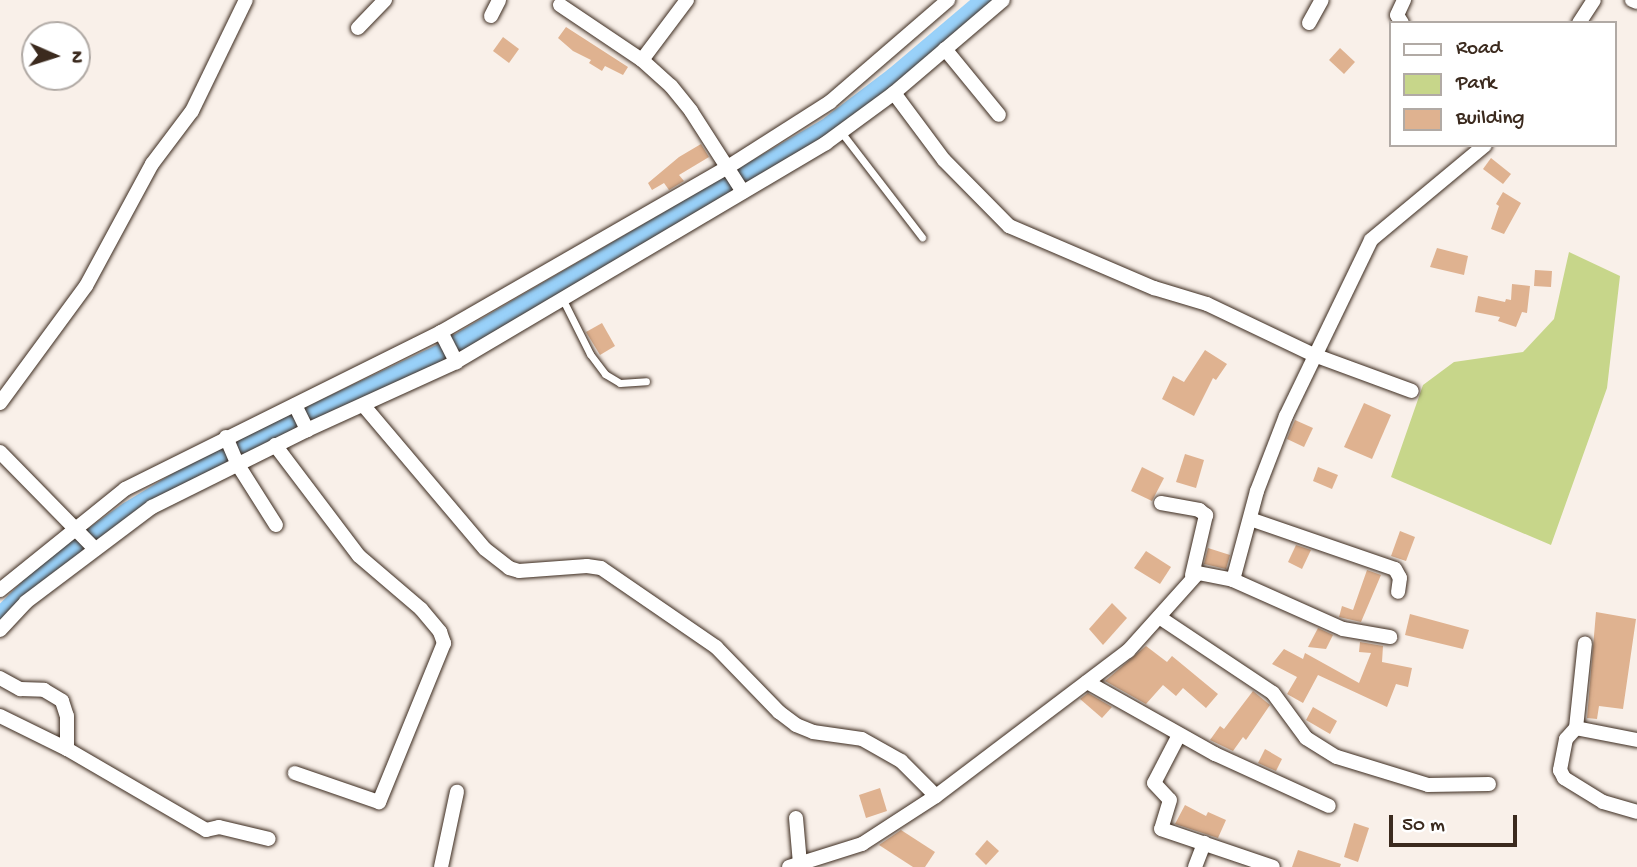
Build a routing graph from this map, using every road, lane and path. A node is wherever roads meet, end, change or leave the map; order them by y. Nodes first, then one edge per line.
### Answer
1 (246, 0) edge
2 (384, 0) edge
3 (499, 0) edge
4 (687, 0) edge
5 (948, 0) edge
6 (1003, 0) edge
7 (1322, 0) edge
8 (1404, 0) edge
9 (1594, 0) edge
10 (1632, 0) edge
11 (1637, 2) edge
12 (560, 5) dead end
13 (491, 16) dead end
14 (1401, 21) edge
15 (1580, 21) edge
16 (1309, 23) dead end
17 (358, 28) dead end
18 (945, 49) junction
19 (642, 60) junction
20 (894, 93) junction
21 (999, 116) dead end
22 (841, 132) junction
23 (1483, 147) edge
24 (729, 170) junction
25 (741, 189) junction
26 (922, 237) dead end
27 (561, 297) junction
28 (443, 335) junction
29 (1314, 355) junction
30 (454, 359) junction
31 (646, 382) dead end
32 (1412, 391) dead end
33 (0, 403) edge
34 (364, 406) junction
35 (300, 416) junction
36 (275, 445) junction
37 (231, 450) junction
38 (0, 452) edge
39 (1161, 503) dead end
40 (1250, 519) junction
41 (276, 525) dead end
42 (76, 529) junction
43 (92, 546) junction
44 (1192, 576) junction
45 (1233, 580) junction
46 (0, 590) edge
47 (1398, 592) dead end
48 (1160, 617) junction
49 (0, 630) edge
50 (1390, 636) dead end
51 (1586, 643) dead end
52 (0, 678) edge
53 (1087, 682) junction
54 (0, 716) edge
55 (1576, 728) junction
56 (1179, 735) junction
57 (1637, 738) edge
58 (67, 749) junction
59 (295, 773) dead end
60 (1489, 784) dead end
61 (457, 792) dead end
62 (936, 796) junction
63 (1329, 806) dead end
64 (1637, 812) edge
65 (796, 818) dead end
66 (269, 839) dead end
67 (1203, 843) junction
68 (795, 866) edge
69 (441, 867) edge
70 (1195, 867) edge
71 (1273, 867) edge

1 - 33 street
2 - 17 street
3 - 13 street
4 - 19 street
5 - 24 street
6 - 18 street
7 - 16 street
8 - 14 street
9 - 15 street
10 - 11 street
12 - 19 street
18 - 20 street
18 - 21 street
19 - 24 street
20 - 22 street
20 - 29 street
22 - 25 street
22 - 26 lane
23 - 29 street
24 - 25 street
24 - 28 street
25 - 27 street
27 - 30 street
27 - 31 lane
28 - 30 street
28 - 35 street
29 - 32 street
29 - 40 street
30 - 34 street
34 - 35 street
34 - 62 street
35 - 36 street
35 - 37 street
36 - 37 street
36 - 59 street
37 - 41 street
37 - 42 street
37 - 43 street
38 - 42 street
39 - 44 street
40 - 45 street
40 - 47 street
42 - 43 street
42 - 46 street
43 - 49 street
44 - 45 street
44 - 48 street
45 - 50 street
48 - 53 street
48 - 60 street
51 - 55 street
52 - 58 street
53 - 56 street
53 - 62 street
54 - 58 street
55 - 57 street
55 - 64 street
56 - 63 street
56 - 67 street
58 - 66 street
61 - 69 street
62 - 68 street
65 - 68 street
67 - 70 street
67 - 71 street

